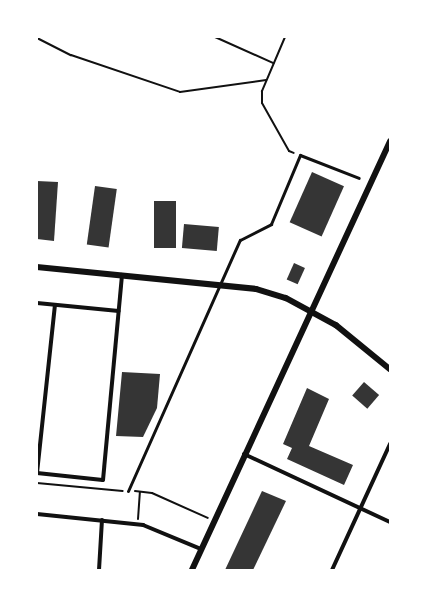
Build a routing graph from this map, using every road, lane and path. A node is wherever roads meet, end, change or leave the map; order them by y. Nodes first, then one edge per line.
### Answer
1 (214, 37) edge
2 (285, 37) edge
3 (37, 38) edge
4 (273, 63) junction
5 (266, 80) junction
6 (390, 141) edge
7 (300, 155) junction
8 (358, 178) dead end
9 (37, 267) edge
10 (122, 275) junction
11 (37, 303) edge
12 (55, 305) junction
13 (312, 310) junction
14 (119, 311) junction
15 (390, 369) edge
16 (390, 444) edge
17 (244, 454) junction
18 (37, 473) edge
19 (128, 491) dead end
20 (140, 492) dead end
21 (361, 507) junction
22 (37, 514) edge
23 (102, 520) junction
24 (390, 522) edge
25 (137, 524) junction
26 (201, 549) junction
27 (99, 570) edge
28 (192, 570) edge
29 (332, 570) edge

1 - 4 path
2 - 4 path
3 - 5 path
4 - 5 path
5 - 7 path
6 - 13 street
7 - 8 street
7 - 19 street
9 - 10 street
10 - 13 street
10 - 14 street
11 - 12 street
12 - 14 street
12 - 18 street
13 - 15 street
13 - 17 street
14 - 18 street
16 - 21 street
17 - 21 street
17 - 26 street
20 - 25 path
21 - 24 street
21 - 29 street
22 - 23 street
23 - 25 street
23 - 27 street
25 - 26 street
26 - 28 street

